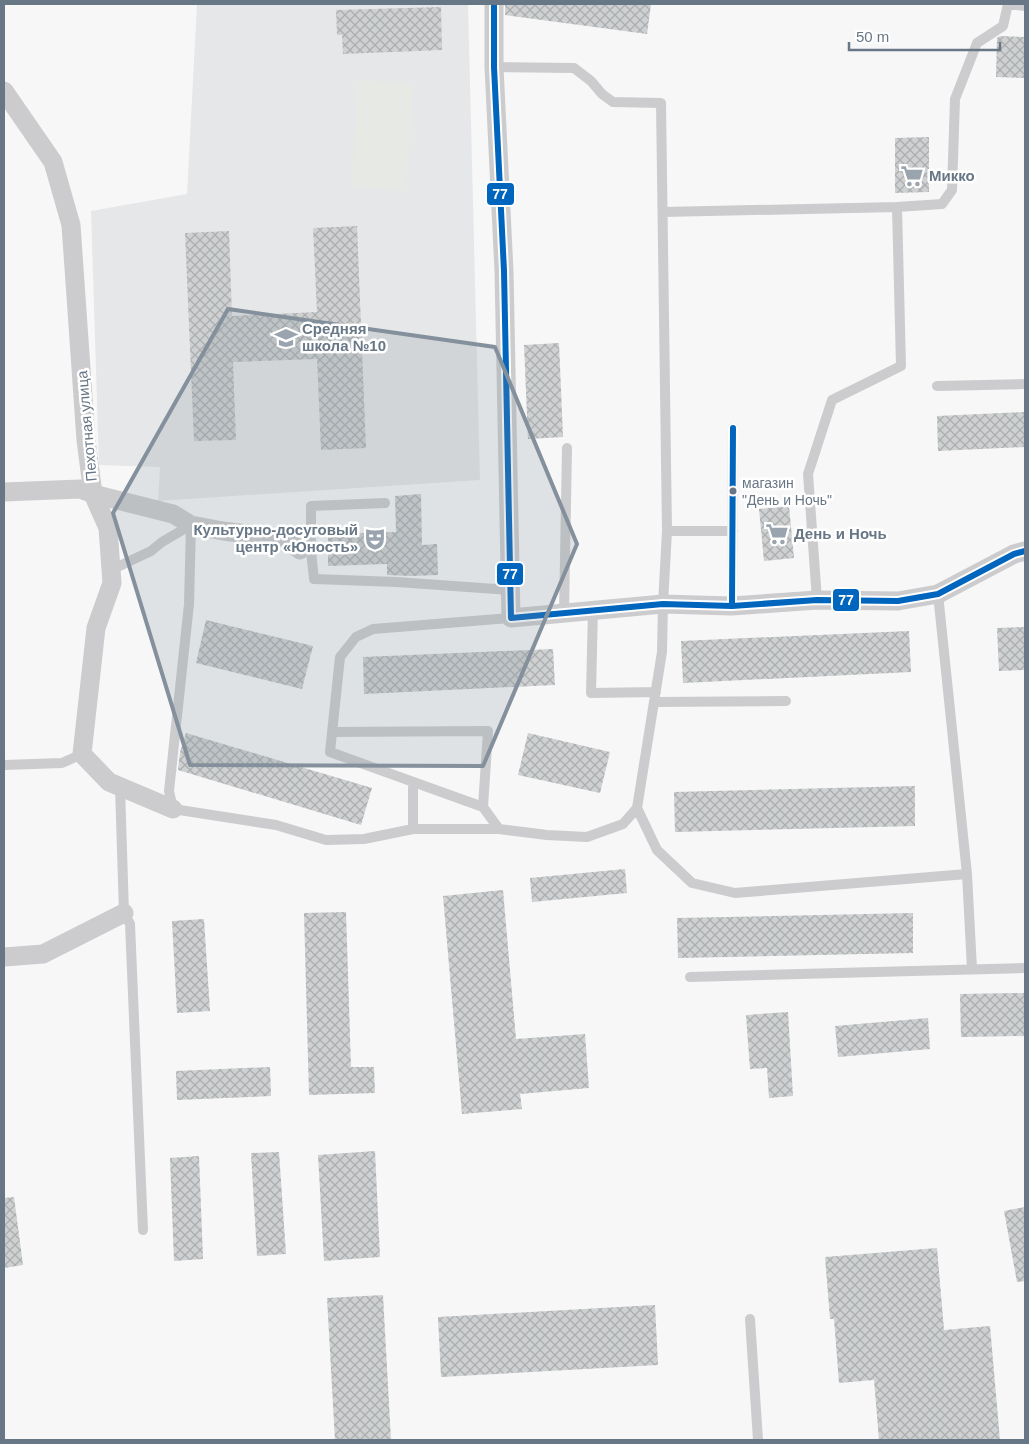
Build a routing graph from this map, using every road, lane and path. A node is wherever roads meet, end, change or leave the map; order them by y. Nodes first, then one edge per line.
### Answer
1 (494, 4) edge
2 (1008, 4) edge
3 (1025, 6) edge
4 (494, 67) junction
5 (4, 91) edge
6 (898, 207) junction
7 (663, 212) junction
8 (1025, 384) edge
9 (936, 386) dead end
10 (733, 428) dead end
11 (567, 448) dead end
12 (4, 492) edge
13 (93, 494) junction
14 (385, 503) dead end
15 (191, 525) junction
16 (666, 531) junction
17 (733, 531) junction
18 (305, 550) junction
19 (1025, 551) edge
20 (111, 570) junction
21 (510, 590) junction
22 (938, 594) junction
23 (817, 600) junction
24 (662, 604) junction
25 (732, 606) junction
26 (593, 610) junction
27 (564, 613) junction
28 (511, 618) junction
29 (655, 697) junction
30 (786, 701) dead end
31 (332, 732) junction
32 (82, 754) junction
33 (4, 765) edge
34 (413, 782) junction
35 (120, 787) junction
36 (483, 807) junction
37 (637, 808) junction
38 (172, 809) junction
39 (413, 829) junction
40 (500, 829) junction
41 (967, 874) junction
42 (124, 913) junction
43 (4, 957) edge
44 (1025, 968) edge
45 (972, 969) junction
46 (690, 977) dead end
47 (143, 1230) dead end
48 (750, 1319) dead end
49 (758, 1440) edge

1 - 4 street
2 - 3 lane
2 - 6 lane
4 - 7 lane
4 - 21 street
5 - 13 street, Пехотная улица
6 - 7 lane
6 - 23 lane
7 - 16 lane
8 - 9 lane
10 - 17 lane
11 - 27 lane
12 - 13 street
13 - 15 street
13 - 20 street, Пехотная улица
14 - 18 lane
15 - 18 street
15 - 20 lane
15 - 38 lane
16 - 17 lane
16 - 24 lane
17 - 25 lane
18 - 21 lane
19 - 22 street
20 - 32 street, Пехотная улица
21 - 28 street
22 - 23 street
22 - 41 lane
23 - 25 street
24 - 25 street
24 - 26 street
24 - 29 lane
26 - 27 street
26 - 29 lane
27 - 28 street
28 - 31 lane
29 - 30 lane
29 - 37 lane
31 - 34 lane
31 - 36 lane
32 - 33 lane
32 - 35 street
34 - 36 lane
34 - 39 lane
35 - 38 street
35 - 42 lane
36 - 40 lane
37 - 40 lane
37 - 41 lane
38 - 39 lane
39 - 40 lane
41 - 45 lane
42 - 43 street
42 - 47 lane
44 - 45 lane
45 - 46 lane
48 - 49 lane

